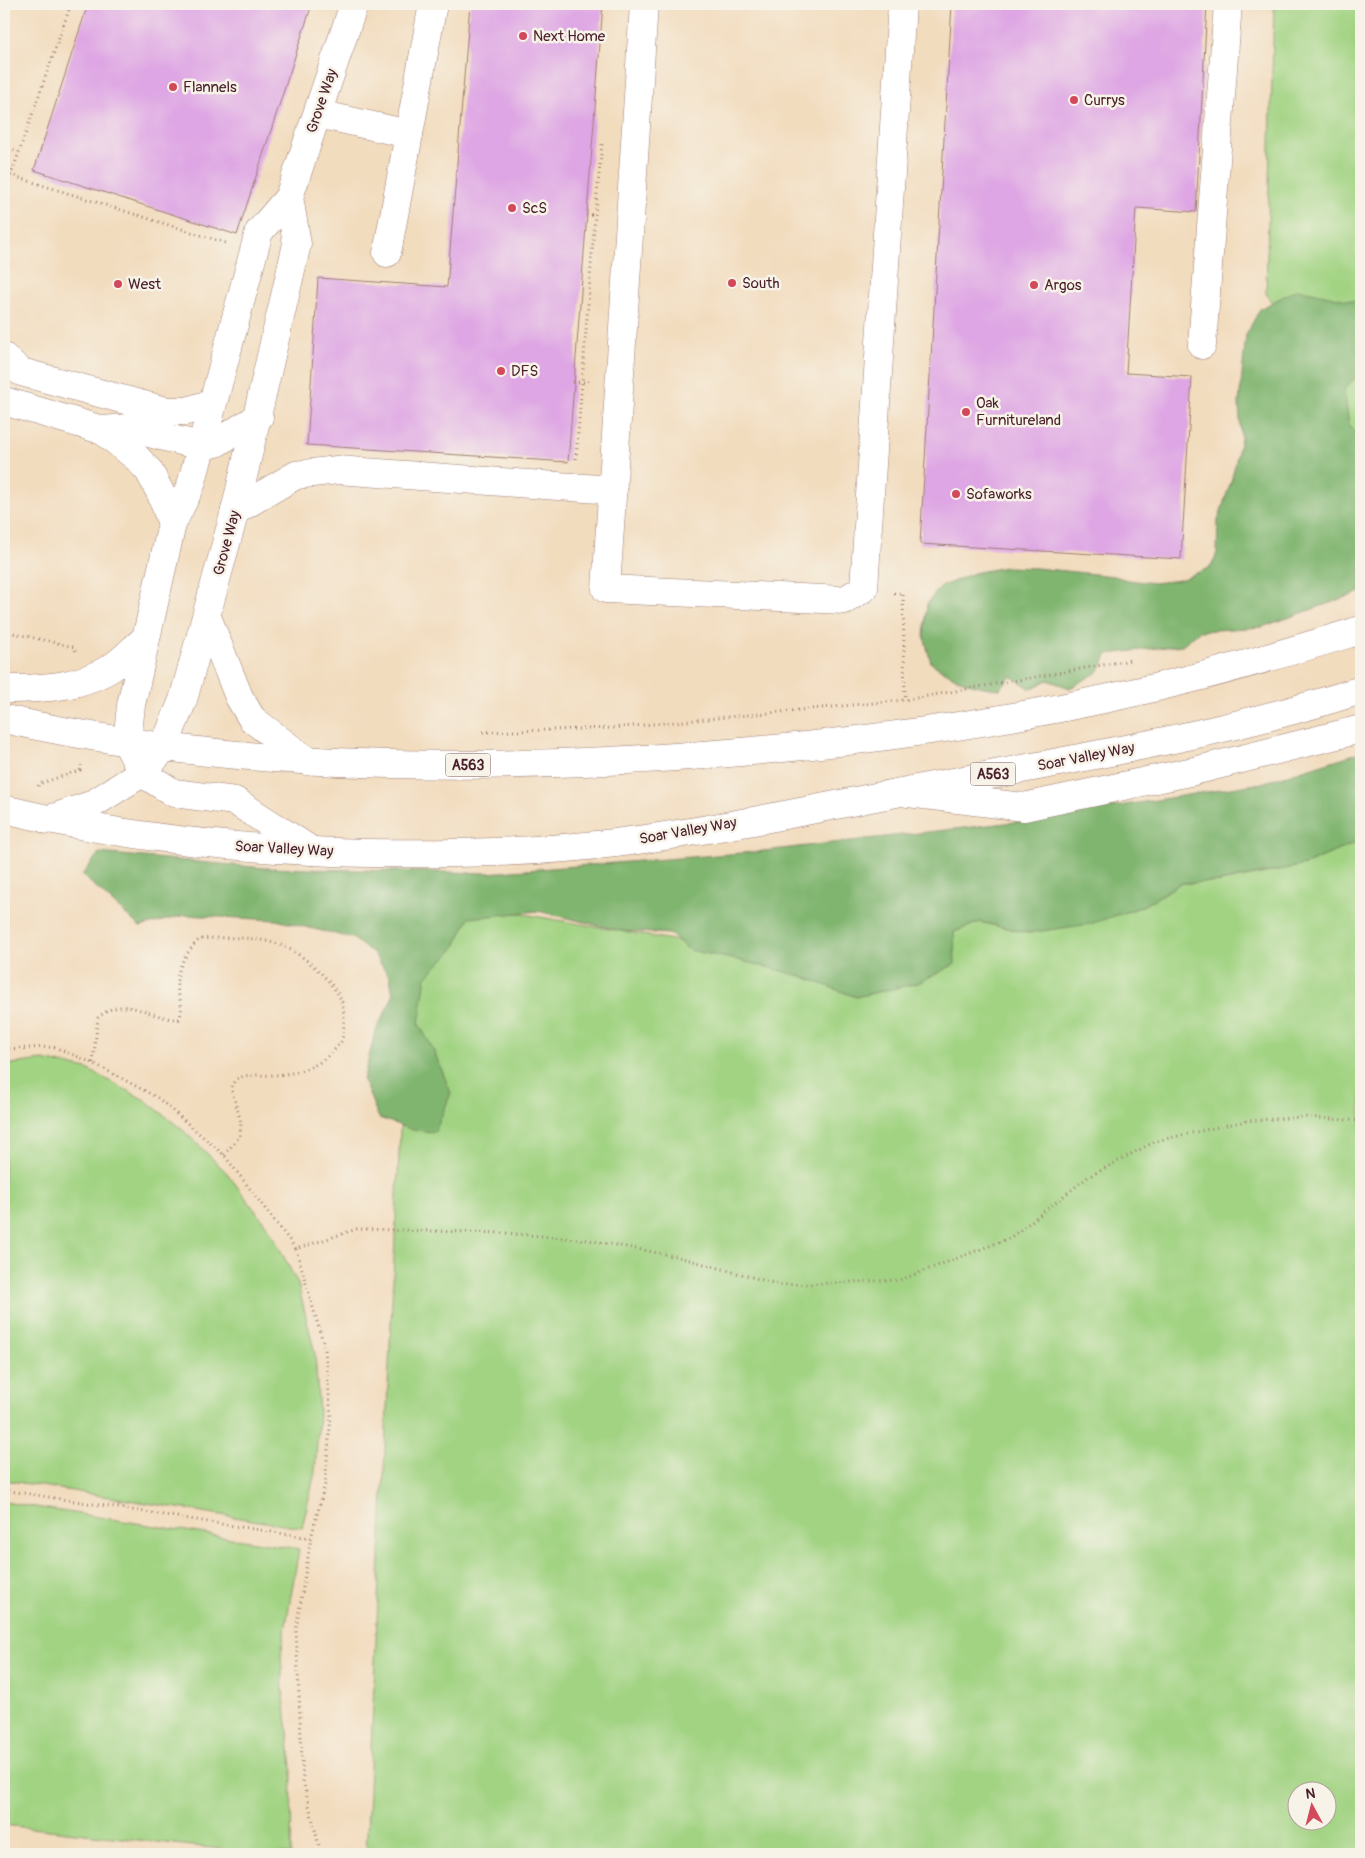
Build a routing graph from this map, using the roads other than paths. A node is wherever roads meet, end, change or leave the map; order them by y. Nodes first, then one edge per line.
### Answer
1 (354, 4) edge
2 (433, 4) edge
3 (644, 4) edge
4 (902, 4) edge
5 (1228, 4) edge
6 (318, 114) junction
7 (409, 134) junction
8 (289, 197) junction
9 (387, 253) dead end
10 (1202, 345) dead end
11 (4, 356) edge
12 (4, 401) edge
13 (212, 403) junction
14 (259, 417) junction
15 (102, 430) junction
16 (201, 446) junction
17 (613, 490) junction
18 (236, 511) junction
19 (172, 524) junction
20 (207, 617) junction
21 (1361, 630) edge
22 (146, 638) junction
23 (4, 689) edge
24 (1361, 690) edge
25 (4, 719) edge
26 (1361, 729) edge
27 (127, 743) junction
28 (164, 749) junction
29 (307, 761) junction
30 (142, 772) junction
31 (898, 792) junction
32 (4, 810) edge
33 (39, 818) junction
34 (312, 851) junction

1 - 6 main road, Grove Way
2 - 7 main road
3 - 17 main road
4 - 17 main road
5 - 10 main road
6 - 7 main road
6 - 8 main road, Grove Way
7 - 9 main road
8 - 13 main road, Grove Way
8 - 14 main road, Grove Way
11 - 13 main road
12 - 15 main road
13 - 16 main road, Grove Way
14 - 16 main road
14 - 18 main road, Grove Way
15 - 16 main road
15 - 19 main road
16 - 19 main road, Grove Way
17 - 18 main road
18 - 20 main road, Grove Way
19 - 22 main road, Grove Way
20 - 28 main road, Grove Way
20 - 29 main road
21 - 29 main road, A563
22 - 23 main road
22 - 27 main road, Grove Way
24 - 31 main road, Soar Valley Way / A563
25 - 27 main road, A563
26 - 31 main road
27 - 28 main road, A563
27 - 30 main road
28 - 29 main road, A563
28 - 30 main road, Grove Way
30 - 33 main road, Grove Way
30 - 34 main road
31 - 34 main road, Soar Valley Way / A563
32 - 33 main road, Soar Valley Way / A563
33 - 34 main road, Soar Valley Way / A563

